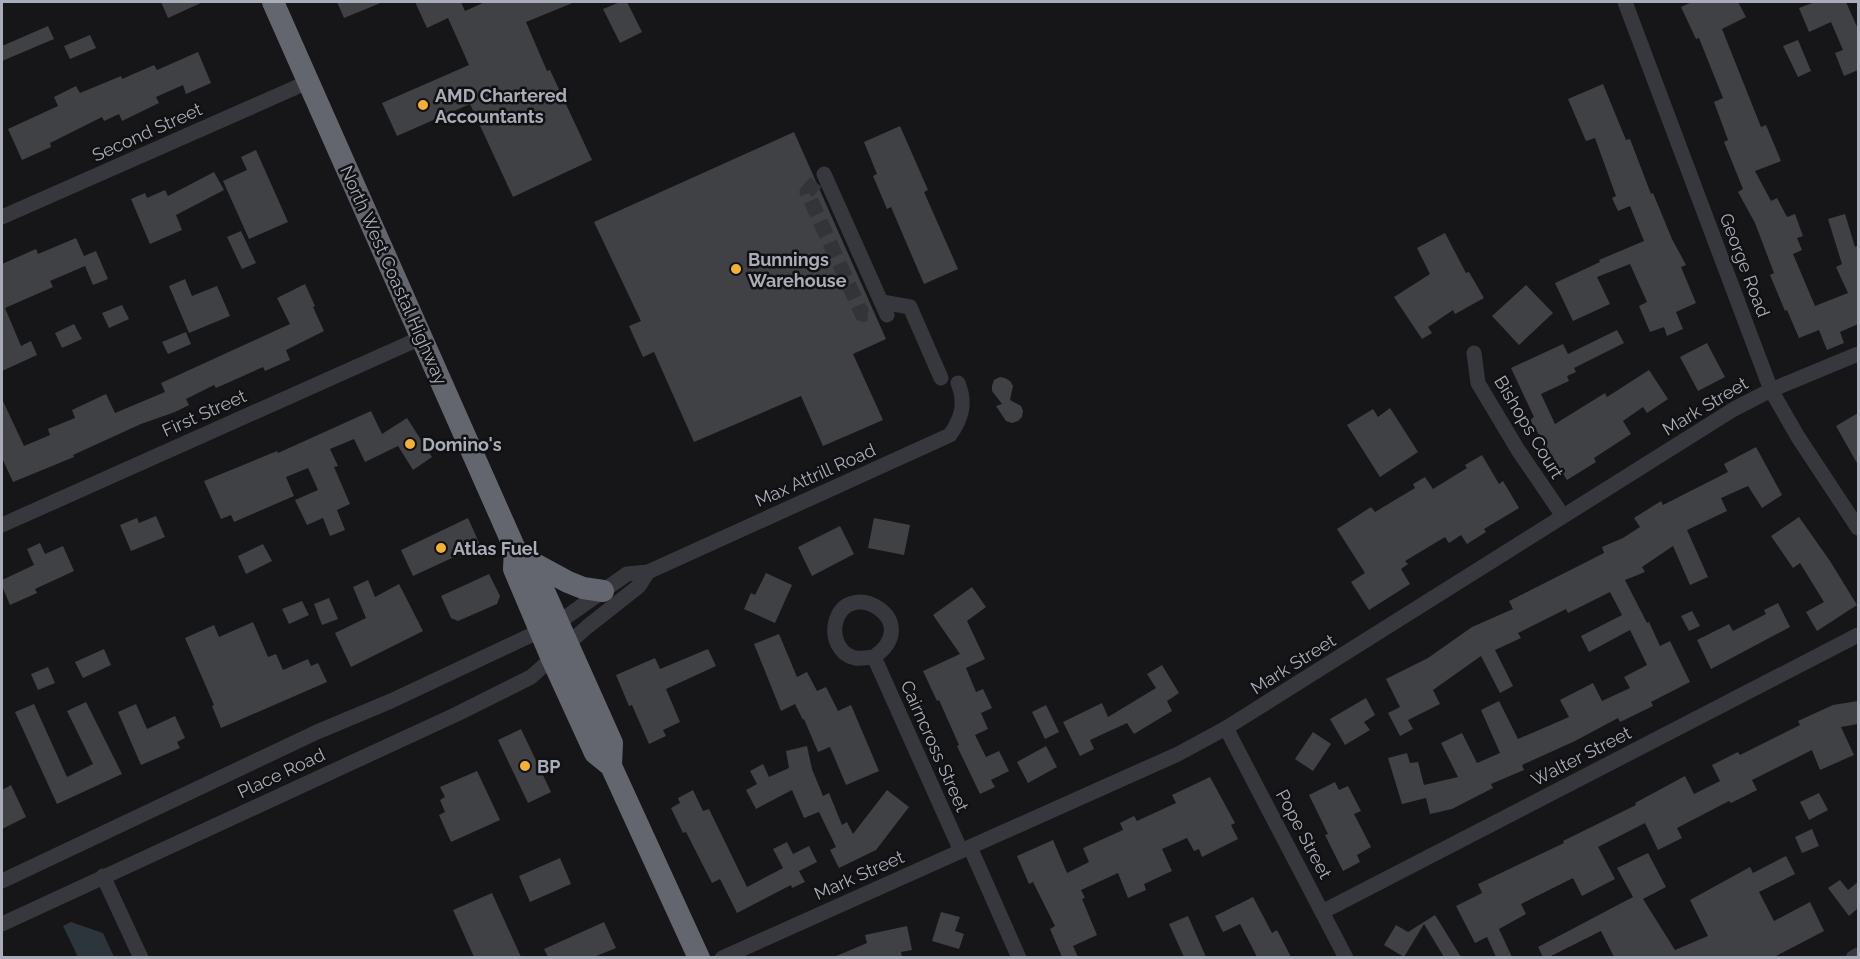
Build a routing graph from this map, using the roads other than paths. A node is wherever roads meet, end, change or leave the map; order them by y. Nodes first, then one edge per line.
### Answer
1 (273, 2) edge
2 (1624, 2) edge
3 (308, 82) junction
4 (824, 174) dead end
5 (2, 217) edge
6 (423, 337) junction
7 (1474, 353) dead end
8 (1858, 354) edge
9 (941, 378) dead end
10 (958, 385) dead end
11 (1771, 390) junction
12 (1563, 516) junction
13 (2, 525) edge
14 (1858, 528) edge
15 (523, 556) junction
16 (648, 572) junction
17 (603, 591) junction
18 (549, 626) junction
19 (1858, 635) edge
20 (560, 652) junction
21 (874, 657) dead end
22 (1226, 728) junction
23 (965, 849) junction
24 (103, 876) junction
25 (2, 881) edge
26 (1322, 912) junction
27 (2, 924) edge
28 (1858, 955) edge
29 (141, 957) edge
30 (699, 957) edge
31 (722, 957) edge
32 (1020, 957) edge
33 (1346, 957) edge
34 (1853, 957) edge

1 - 3 highway, North West Coastal Highway
2 - 11 street, George Road
3 - 5 street, Second Street
3 - 6 highway, North West Coastal Highway
4 - 9 street
6 - 13 street, First Street
6 - 15 highway, North West Coastal Highway
7 - 12 street, Bishops Court
8 - 11 street, Mark Street
10 - 16 street, Max Attrill Road
11 - 12 street, Mark Street
11 - 14 street, George Road
12 - 22 street, Mark Street
15 - 17 highway
15 - 18 highway, North West Coastal Highway
16 - 17 street, Max Attrill Road
16 - 20 street, Max Attrill Road
17 - 18 street, Max Attrill Road
18 - 20 highway, North West Coastal Highway
18 - 25 street, Place Road
19 - 26 street, Walter Street
20 - 24 street, Place Road
20 - 30 highway, North West Coastal Highway
21 - 23 street, Cairncross Street
22 - 23 street, Mark Street
22 - 26 street, Pope Street
23 - 31 street, Mark Street
23 - 32 street, Cairncross Street
24 - 27 street, Place Road
24 - 29 street
26 - 33 street, Pope Street
28 - 34 street

